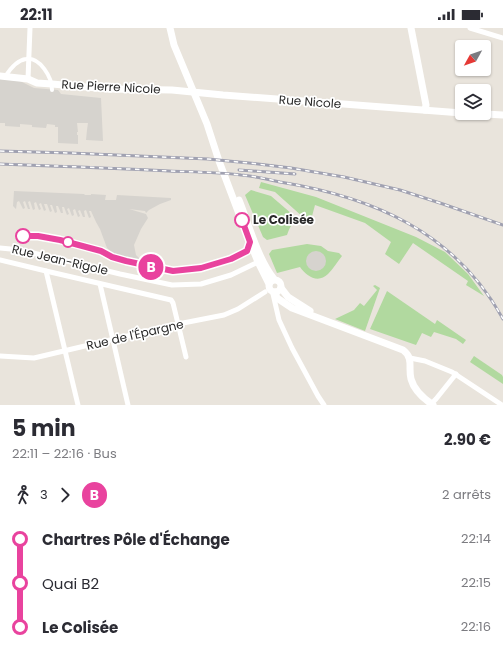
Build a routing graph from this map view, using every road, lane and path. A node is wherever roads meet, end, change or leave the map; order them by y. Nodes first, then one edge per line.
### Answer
1 (30, 28) edge
2 (170, 28) edge
3 (411, 28) edge
4 (470, 28) edge
5 (503, 38) edge
6 (29, 58) junction
7 (3, 76) edge
8 (28, 79) junction
9 (52, 87) junction
10 (195, 92) junction
11 (425, 110) junction
12 (455, 112) edge
13 (491, 114) edge
14 (503, 115) edge
15 (210, 132) junction
16 (0, 248) edge
17 (0, 260) edge
18 (258, 262) junction
19 (46, 271) junction
20 (100, 284) junction
21 (272, 288) junction
22 (178, 324) junction
23 (112, 340) junction
24 (65, 351) junction
25 (0, 356) edge
26 (186, 357) dead end
27 (410, 358) junction
28 (456, 374) junction
29 (431, 404) edge
30 (78, 405) edge
31 (128, 405) edge
32 (324, 405) edge
33 (502, 405) edge

1 - 6 street
2 - 10 street
3 - 11 street
4 - 5 street
6 - 7 street
6 - 8 street
6 - 9 street
7 - 8 street, Rue Pierre Nicole
8 - 9 street, Rue Pierre Nicole
9 - 10 street, Rue Pierre Nicole
10 - 11 street, Rue Nicole
10 - 15 street
11 - 12 street, Rue Nicole
13 - 14 street
15 - 18 street
15 - 21 street
16 - 18 street, Rue Jean-Rigole
17 - 19 street
18 - 21 street
19 - 20 street
19 - 24 street
20 - 22 street
20 - 23 street
21 - 22 street, Rue de l'Épargne
21 - 27 street
21 - 32 street
22 - 23 street, Rue de l'Épargne
22 - 26 street
23 - 24 street, Rue de l'Épargne
23 - 31 street
24 - 25 street, Rue de l'Épargne
24 - 30 street
27 - 28 street
27 - 29 street
28 - 29 street
28 - 33 street

